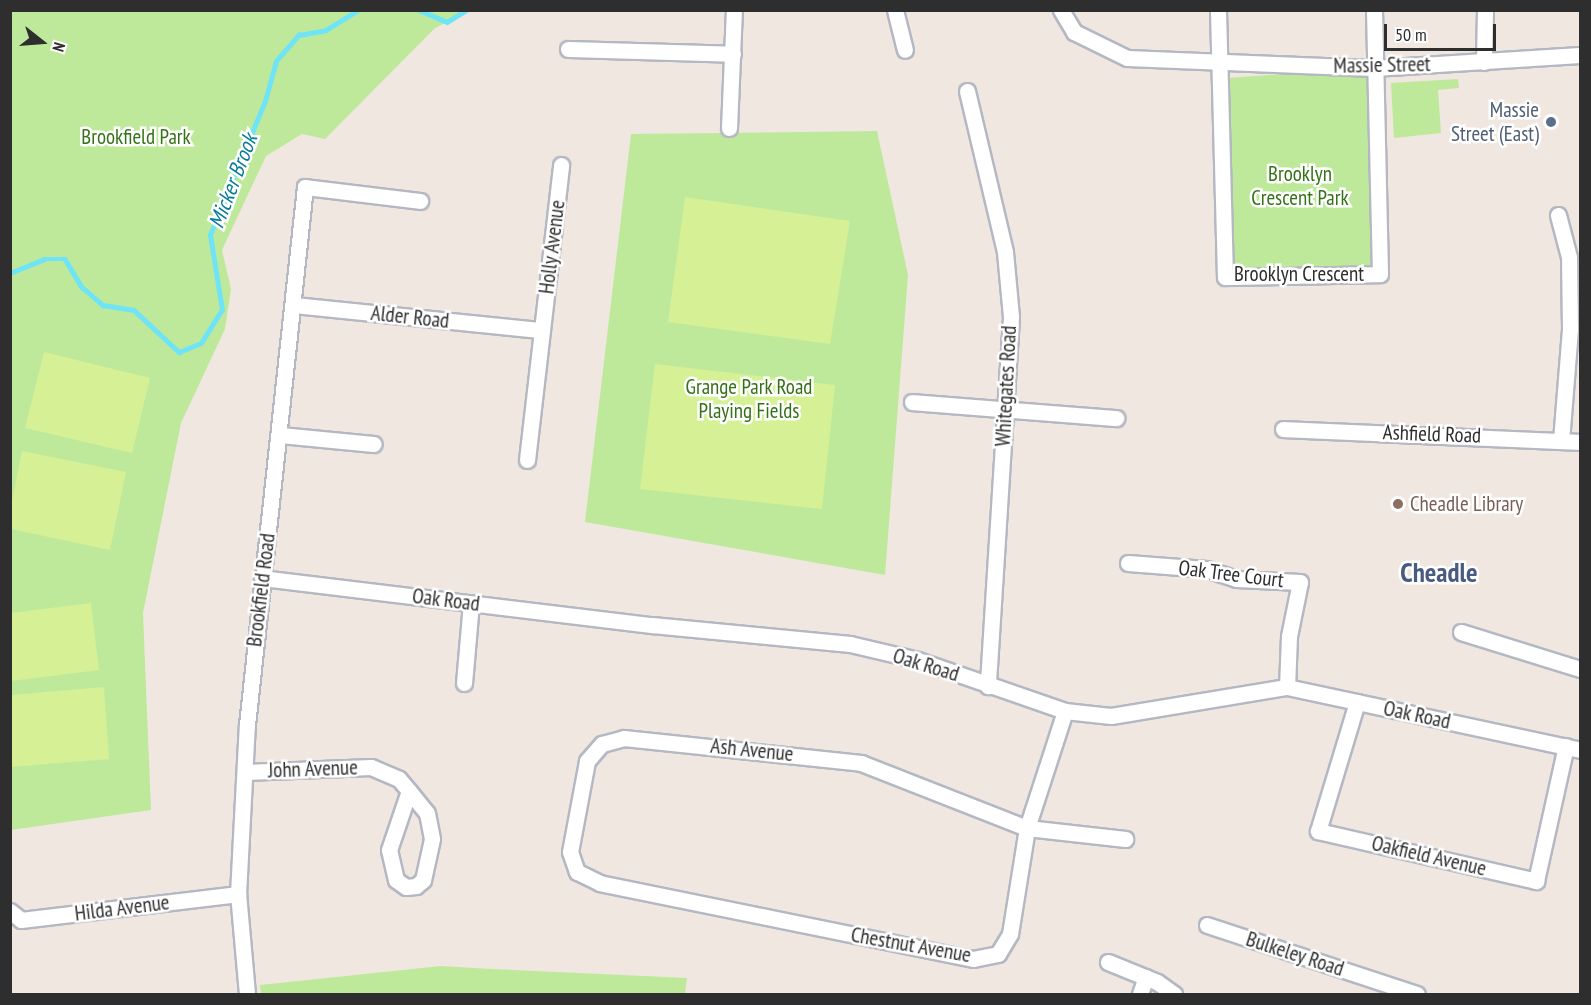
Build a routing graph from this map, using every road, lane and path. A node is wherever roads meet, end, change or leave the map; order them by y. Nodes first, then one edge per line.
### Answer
1 (734, 10) edge
2 (895, 10) edge
3 (1061, 10) edge
4 (1218, 10) edge
5 (1374, 10) edge
6 (1485, 10) edge
7 (568, 49) dead end
8 (905, 50) dead end
9 (733, 54) junction
10 (1581, 55) edge
11 (1220, 62) junction
12 (1484, 62) junction
13 (1374, 68) junction
14 (967, 90) dead end
15 (729, 128) dead end
16 (561, 165) dead end
17 (420, 201) dead end
18 (1557, 215) dead end
19 (294, 305) junction
20 (542, 330) junction
21 (912, 402) dead end
22 (1005, 412) junction
23 (1116, 418) dead end
24 (1282, 429) dead end
25 (280, 435) junction
26 (1561, 440) junction
27 (1581, 442) edge
28 (374, 444) dead end
29 (527, 460) dead end
30 (1128, 563) dead end
31 (262, 578) junction
32 (471, 603) junction
33 (1461, 632) dead end
34 (1581, 669) edge
35 (464, 683) dead end
36 (988, 686) junction
37 (1287, 687) junction
38 (1357, 702) junction
39 (1065, 711) junction
40 (1573, 748) edge
41 (245, 772) junction
42 (409, 791) junction
43 (1027, 828) junction
44 (1125, 839) dead end
45 (577, 872) joint
46 (238, 894) junction
47 (10, 911) edge
48 (1207, 925) dead end
49 (1108, 962) dead end
50 (1146, 977) junction
51 (247, 994) edge
52 (1140, 994) edge
53 (1174, 994) edge
54 (1417, 994) edge

1 - 9 street
2 - 8 street
3 - 11 street, Massie Street
4 - 11 street
5 - 13 street
6 - 12 street
7 - 9 street
9 - 15 street
10 - 12 street, Massie Street
11 - 13 street, Massie Street
11 - 13 street, Brooklyn Crescent
12 - 13 street, Massie Street
14 - 22 street, Whitegates Road
16 - 20 street, Holly Avenue
17 - 19 street, Brookfield Road
18 - 26 street
19 - 20 street, Alder Road
19 - 25 street, Brookfield Road
20 - 29 street, Holly Avenue
21 - 22 street
22 - 23 street
22 - 36 street, Whitegates Road
24 - 26 street, Ashfield Road
25 - 28 street
25 - 31 street, Brookfield Road
26 - 27 street, Ashfield Road
30 - 37 street, Oak Tree Court
31 - 32 street, Oak Road
31 - 41 street, Brookfield Road
32 - 35 street
32 - 36 street, Oak Road
33 - 34 street
36 - 39 street, Oak Road
37 - 38 street, Oak Road
37 - 39 street, Oak Road
38 - 40 street, Oak Road
38 - 40 street, Oakfield Avenue
39 - 43 street, Chestnut Avenue
41 - 42 street, John Avenue
41 - 46 street, Brookfield Road
42 - 42 street, John Avenue
43 - 44 street, Ash Avenue
43 - 45 street, Chestnut Avenue
43 - 45 street, Ash Avenue
46 - 47 street, Hilda Avenue
46 - 51 street, Brookfield Road
48 - 54 street, Bulkeley Road
49 - 50 street
50 - 52 street
50 - 53 street

